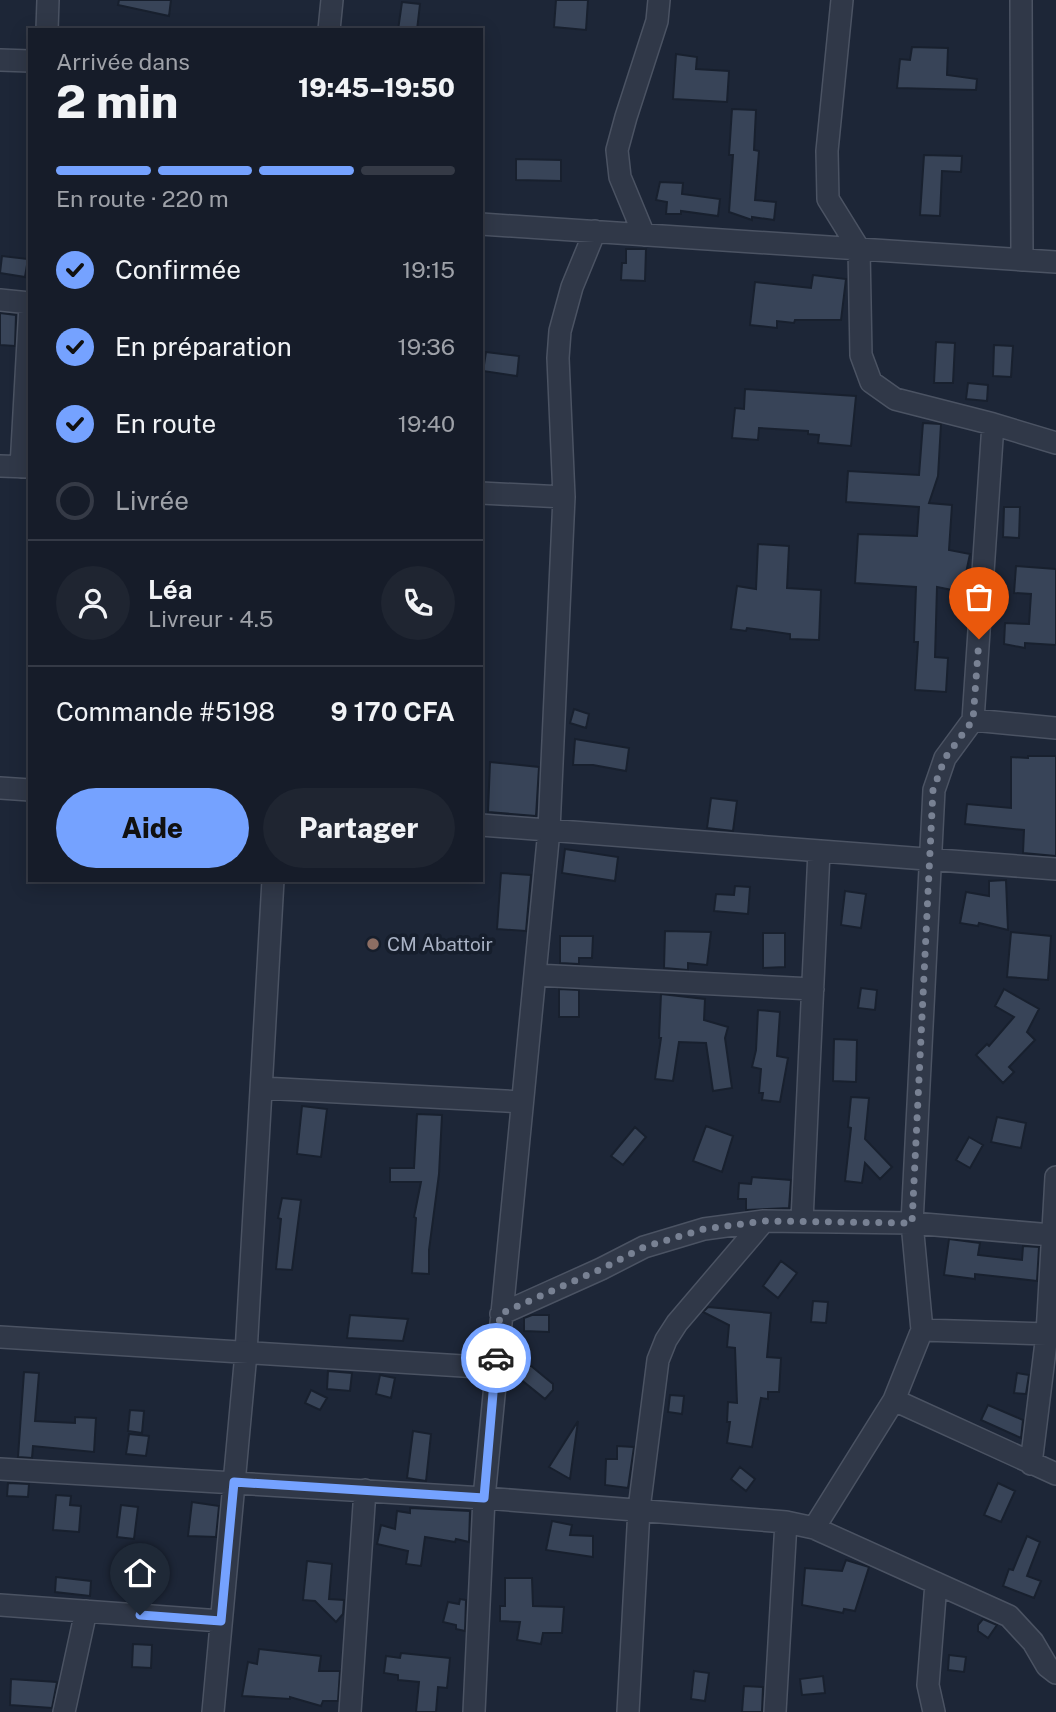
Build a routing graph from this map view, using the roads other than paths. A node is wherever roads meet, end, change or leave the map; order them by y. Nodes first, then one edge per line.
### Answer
1 (48, 0) edge
2 (332, 0) edge
3 (659, 0) edge
4 (842, 0) edge
5 (1021, 0) edge
6 (47, 28) edge
7 (329, 28) edge
8 (0, 60) edge
9 (28, 61) edge
10 (483, 224) edge
11 (595, 231) junction
12 (644, 235) junction
13 (859, 249) junction
14 (1022, 260) junction
15 (1056, 262) edge
16 (0, 300) edge
17 (28, 304) edge
18 (28, 329) edge
19 (993, 424) junction
20 (1056, 443) edge
21 (17, 467) edge
22 (483, 493) edge
23 (564, 497) junction
24 (973, 720) junction
25 (1056, 728) edge
26 (0, 788) edge
27 (28, 790) edge
28 (483, 825) edge
29 (549, 830) junction
30 (820, 851) junction
31 (931, 860) junction
32 (1056, 869) edge
33 (273, 882) edge
34 (535, 975) junction
35 (813, 989) junction
36 (262, 1088) junction
37 (522, 1102) junction
38 (1056, 1177) edge
39 (764, 1221) junction
40 (802, 1221) junction
41 (912, 1223) junction
42 (1052, 1235) junction
43 (500, 1314) junction
44 (922, 1330) junction
45 (1047, 1334) junction
46 (0, 1337) edge
47 (246, 1353) junction
48 (495, 1368) junction
49 (894, 1400) junction
50 (1031, 1464) junction
51 (0, 1469) edge
52 (1056, 1474) edge
53 (234, 1482) junction
54 (365, 1490) junction
55 (484, 1498) junction
56 (639, 1509) junction
57 (786, 1522) junction
58 (814, 1528) junction
59 (936, 1583) junction
60 (0, 1605) edge
61 (86, 1611) junction
62 (221, 1621) junction
63 (1056, 1673) edge
64 (64, 1712) edge
65 (213, 1712) edge
66 (350, 1712) edge
67 (474, 1712) edge
68 (628, 1712) edge
69 (775, 1712) edge
70 (934, 1712) edge

1 - 6 street
2 - 7 street
3 - 12 street
4 - 13 street
5 - 14 street
8 - 9 street
10 - 11 street
11 - 12 street
11 - 23 street
12 - 13 street
13 - 14 street
13 - 19 street
14 - 15 street
16 - 17 street
18 - 21 street
19 - 20 street
19 - 24 street
22 - 23 street
23 - 29 street
24 - 25 street
24 - 31 street
26 - 27 street
28 - 29 street
29 - 30 street
29 - 34 street
30 - 31 street
30 - 35 street
31 - 32 street
31 - 41 street
33 - 36 street
34 - 35 street
34 - 37 street
35 - 40 street
36 - 37 street
36 - 47 street
37 - 43 street
38 - 42 street
39 - 40 street
39 - 43 street
39 - 56 street
40 - 41 street
41 - 42 street
41 - 44 street
42 - 45 street
43 - 48 street
44 - 45 street
44 - 49 street
45 - 50 street
46 - 47 street
47 - 48 street
47 - 53 street
48 - 55 street
49 - 50 street
49 - 58 street
50 - 52 street
51 - 53 street
53 - 54 street
53 - 62 street
54 - 55 street
54 - 66 street
55 - 56 street
55 - 67 street
56 - 57 street
56 - 68 street
57 - 58 street
57 - 69 street
58 - 59 street
59 - 63 street
59 - 70 street
60 - 61 street
61 - 62 street
61 - 64 street
62 - 65 street

